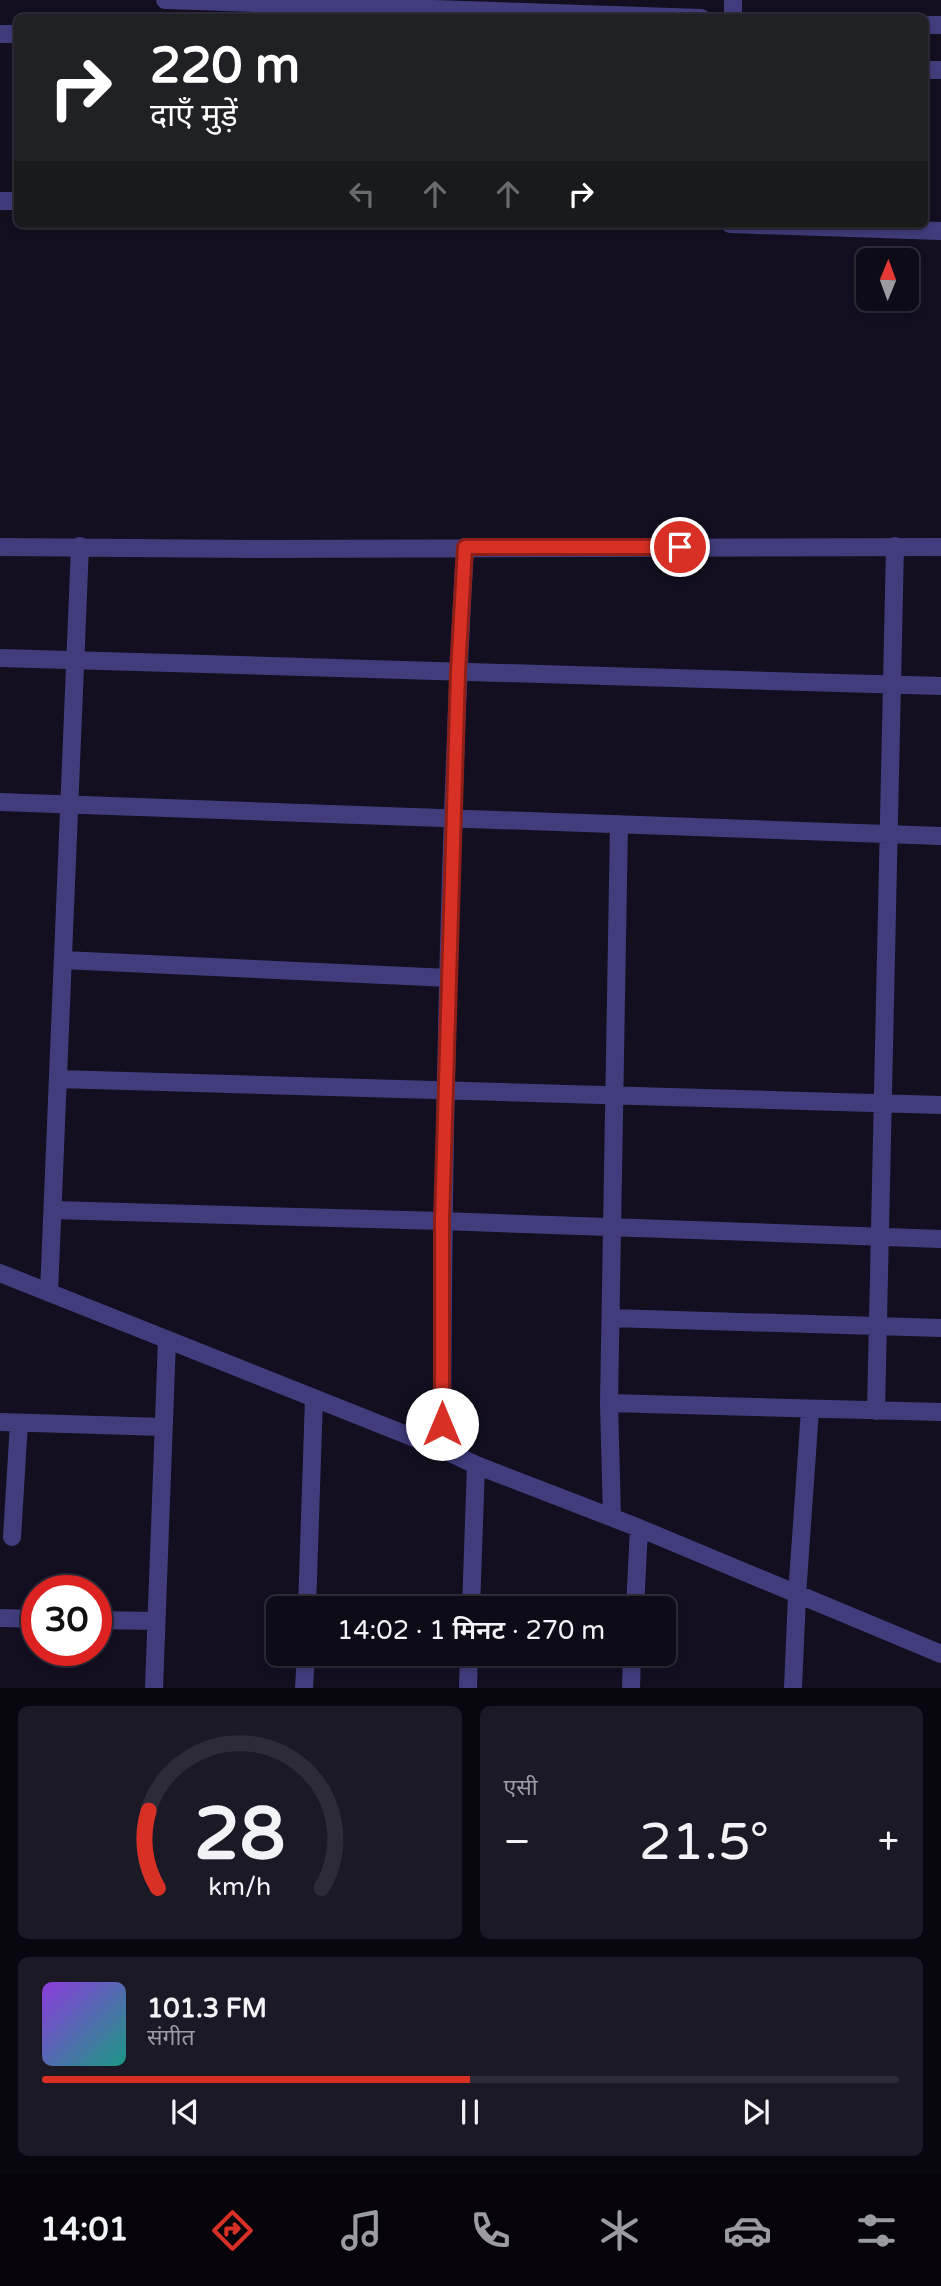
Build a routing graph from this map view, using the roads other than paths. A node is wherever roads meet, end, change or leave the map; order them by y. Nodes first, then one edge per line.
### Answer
1 (165, 0) edge
2 (632, 8) edge
3 (673, 14) edge
4 (851, 228) edge
5 (941, 231) edge
6 (80, 546) junction
7 (895, 546) junction
8 (0, 547) edge
9 (465, 547) junction
10 (941, 547) edge
11 (0, 658) edge
12 (76, 660) junction
13 (458, 672) junction
14 (893, 685) junction
15 (941, 686) edge
16 (0, 802) edge
17 (69, 804) junction
18 (454, 818) junction
19 (619, 824) junction
20 (890, 834) junction
21 (941, 836) edge
22 (63, 960) junction
23 (449, 978) junction
24 (58, 1079) junction
25 (447, 1090) junction
26 (615, 1095) junction
27 (883, 1103) junction
28 (941, 1105) edge
29 (53, 1209) junction
30 (442, 1221) junction
31 (613, 1227) junction
32 (880, 1237) junction
33 (941, 1239) edge
34 (0, 1273) edge
35 (49, 1293) junction
36 (611, 1318) junction
37 (878, 1326) junction
38 (941, 1328) edge
39 (167, 1340) junction
40 (314, 1398) junction
41 (609, 1403) junction
42 (810, 1410) junction
43 (876, 1411) junction
44 (941, 1412) edge
45 (0, 1422) edge
46 (19, 1423) junction
47 (163, 1427) junction
48 (442, 1449) junction
49 (476, 1465) junction
50 (612, 1517) junction
51 (639, 1528) junction
52 (12, 1537) dead end
53 (797, 1595) junction
54 (307, 1596) edge
55 (471, 1596) edge
56 (636, 1596) edge
57 (0, 1618) edge
58 (21, 1619) edge
59 (112, 1620) edge
60 (156, 1621) junction
61 (941, 1654) edge
62 (305, 1666) edge
63 (469, 1666) edge
64 (632, 1666) edge
65 (154, 1688) edge
66 (304, 1688) edge
67 (468, 1688) edge
68 (631, 1688) edge
69 (793, 1688) edge

1 - 2 street
2 - 3 street
4 - 5 street
6 - 8 street
6 - 9 street
6 - 12 street
7 - 9 street
7 - 10 street
7 - 14 street
9 - 13 street
11 - 12 street
12 - 13 street
12 - 17 street
13 - 14 street
13 - 18 street
14 - 15 street
14 - 20 street
16 - 17 street
17 - 18 street
17 - 22 street
18 - 19 street
18 - 23 street
19 - 20 street
19 - 26 street
20 - 21 street
20 - 27 street
22 - 23 street
22 - 24 street
23 - 25 street
24 - 25 street
24 - 29 street
25 - 26 street
25 - 30 street
26 - 27 street
26 - 31 street
27 - 28 street
27 - 32 street
29 - 30 street
29 - 35 street
30 - 31 street
30 - 48 street
31 - 32 street
31 - 36 street
32 - 33 street
32 - 37 street
34 - 35 street
35 - 39 street
36 - 37 street
36 - 41 street
37 - 38 street
37 - 43 street
39 - 40 street
39 - 47 street
40 - 48 street
40 - 54 street
41 - 42 street
41 - 50 street
42 - 43 street
42 - 53 street
43 - 44 street
45 - 46 street
46 - 47 street
46 - 52 street
47 - 60 street
48 - 49 street
49 - 50 street
49 - 55 street
50 - 51 street
51 - 53 street
51 - 56 street
53 - 61 street
53 - 69 street
57 - 58 street
59 - 60 street
60 - 65 street
62 - 66 street
63 - 67 street
64 - 68 street

